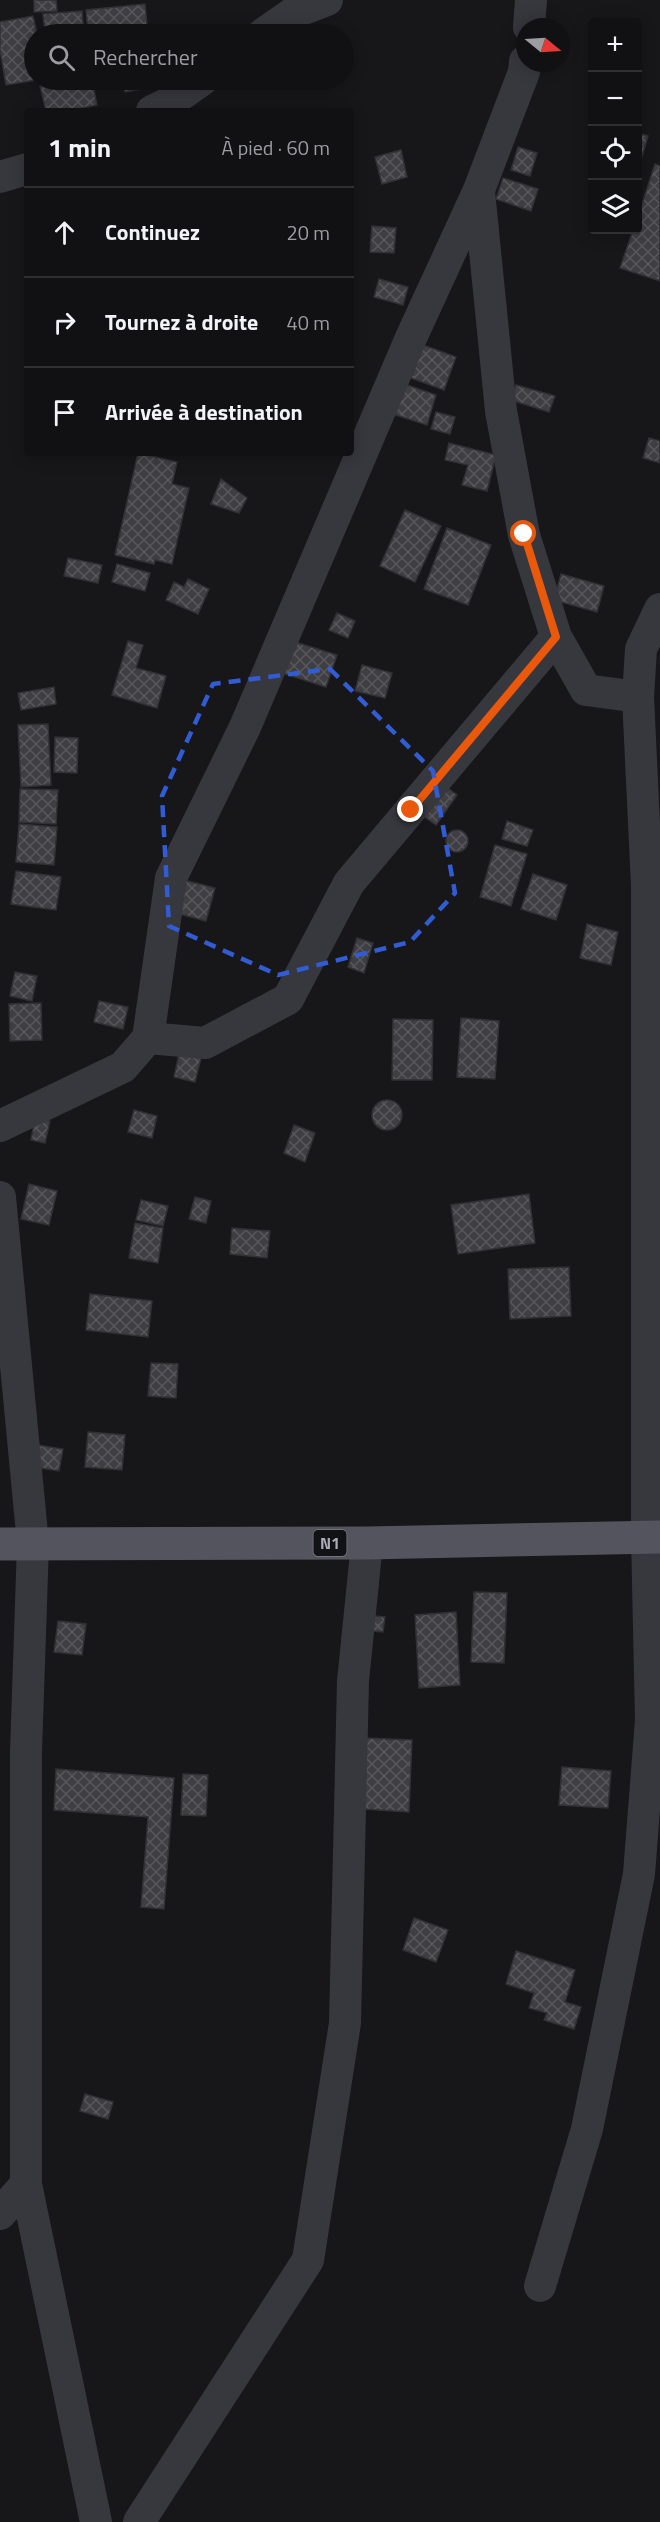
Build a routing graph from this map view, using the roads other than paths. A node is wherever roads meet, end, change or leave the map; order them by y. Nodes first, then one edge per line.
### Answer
1 (327, 0) edge
2 (531, 0) edge
3 (529, 18) edge
4 (277, 24) edge
5 (524, 72) edge
6 (188, 90) edge
7 (158, 108) edge
8 (24, 170) edge
9 (0, 177) edge
10 (479, 190) junction
11 (660, 609) edge
12 (556, 637) junction
13 (639, 697) junction
14 (653, 888) edge
15 (148, 1038) junction
16 (0, 1126) edge
17 (0, 1197) edge
18 (654, 1537) edge
19 (367, 1543) junction
20 (0, 1544) edge
21 (33, 1544) junction
22 (26, 2184) junction
23 (0, 2214) edge
24 (540, 2286) dead end
25 (96, 2522) edge
26 (140, 2522) edge

1 - 4 street
2 - 3 street
5 - 10 street
6 - 7 street
8 - 9 street
10 - 12 street
10 - 15 street
11 - 13 street
12 - 13 street
12 - 15 street
13 - 14 street
14 - 18 street
15 - 16 street
17 - 21 street
18 - 19 main road, N1
18 - 24 street
19 - 21 main road, N1
19 - 26 street
20 - 21 main road, N1
21 - 22 street
22 - 23 street
22 - 25 street

